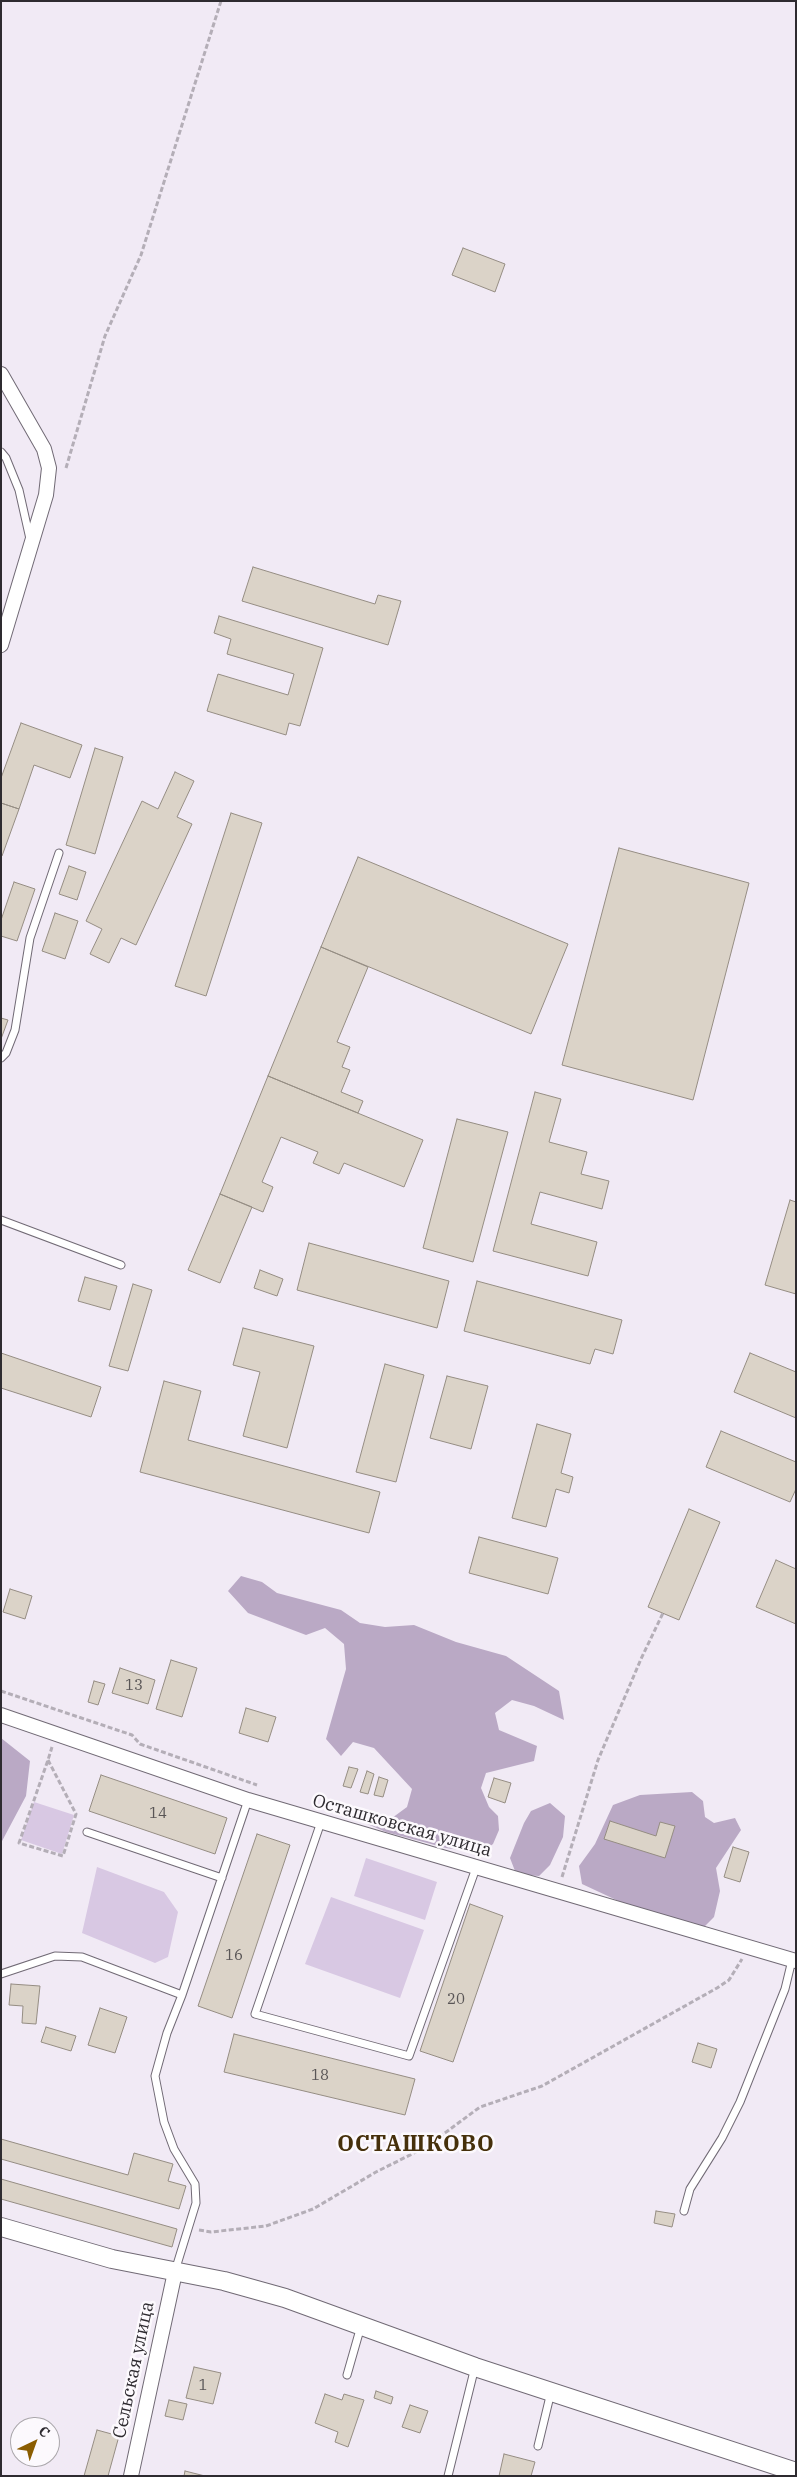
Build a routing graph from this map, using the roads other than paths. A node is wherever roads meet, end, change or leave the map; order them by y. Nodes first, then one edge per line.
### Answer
1 (1, 374) edge
2 (1, 452) edge
3 (31, 547) junction
4 (1, 644) edge
5 (59, 853) dead end
6 (1, 1058) edge
7 (1, 1220) edge
8 (121, 1265) dead end
9 (1, 1715) edge
10 (248, 1800) junction
11 (321, 1822) junction
12 (88, 1832) dead end
13 (476, 1868) junction
14 (222, 1878) junction
15 (794, 1961) edge
16 (1, 1974) edge
17 (182, 1996) junction
18 (684, 2211) dead end
19 (1, 2227) edge
20 (175, 2272) junction
21 (361, 2326) junction
22 (475, 2367) junction
23 (346, 2376) dead end
24 (551, 2392) junction
25 (538, 2446) dead end
26 (796, 2472) edge
27 (131, 2476) edge
28 (448, 2476) edge

1 - 3 street
2 - 3 lane
3 - 4 street
5 - 6 lane
7 - 8 lane
9 - 10 street, Осташковская улица
10 - 11 street, Осташковская улица
10 - 14 lane
11 - 13 street, Осташковская улица
11 - 13 lane
12 - 14 lane
13 - 15 street, Осташковская улица
14 - 17 lane
15 - 18 lane
16 - 17 lane
17 - 20 lane
19 - 20 street
20 - 21 street
20 - 27 street, Сельская улица
21 - 22 street
21 - 23 lane
22 - 24 street
22 - 28 lane
24 - 25 lane
24 - 26 street

